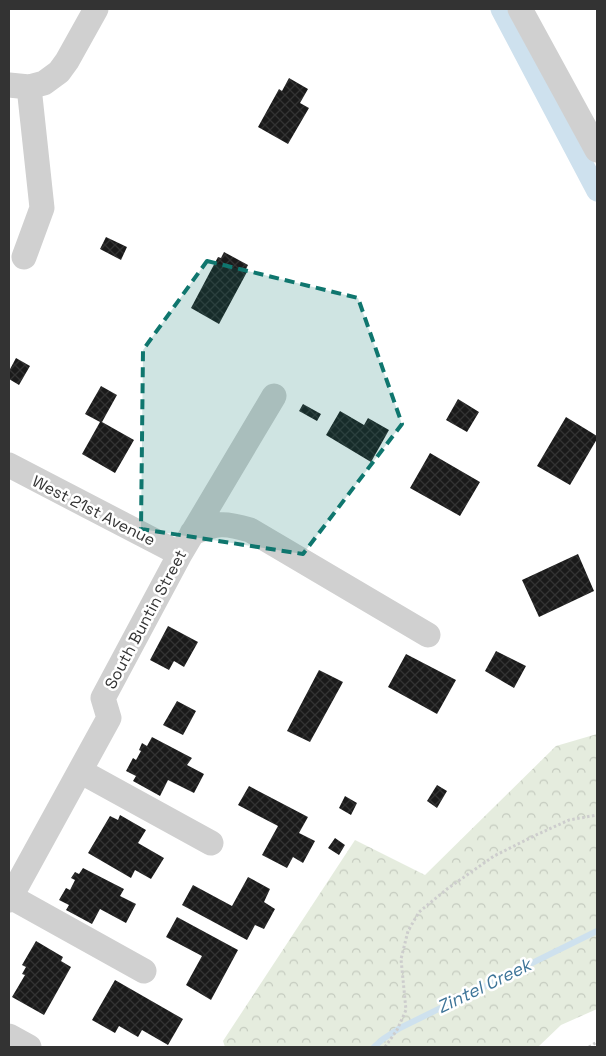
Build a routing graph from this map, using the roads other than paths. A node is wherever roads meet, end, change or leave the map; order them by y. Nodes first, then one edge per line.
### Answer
1 (96, 9) edge
2 (520, 9) edge
3 (19, 86) edge
4 (597, 150) edge
5 (24, 257) dead end
6 (274, 396) dead end
7 (9, 466) edge
8 (186, 543) junction
9 (428, 635) dead end
10 (80, 771) junction
11 (211, 844) dead end
12 (10, 898) edge
13 (144, 971) dead end
14 (9, 1036) edge
15 (29, 1047) edge

1 - 3 street
2 - 4 street
3 - 5 street
6 - 8 street, South Buntin Street
7 - 8 street, West 21st Avenue
8 - 9 street
8 - 10 street, South Buntin Street
10 - 11 street
10 - 12 street, South Buntin Street
12 - 13 street
14 - 15 street

